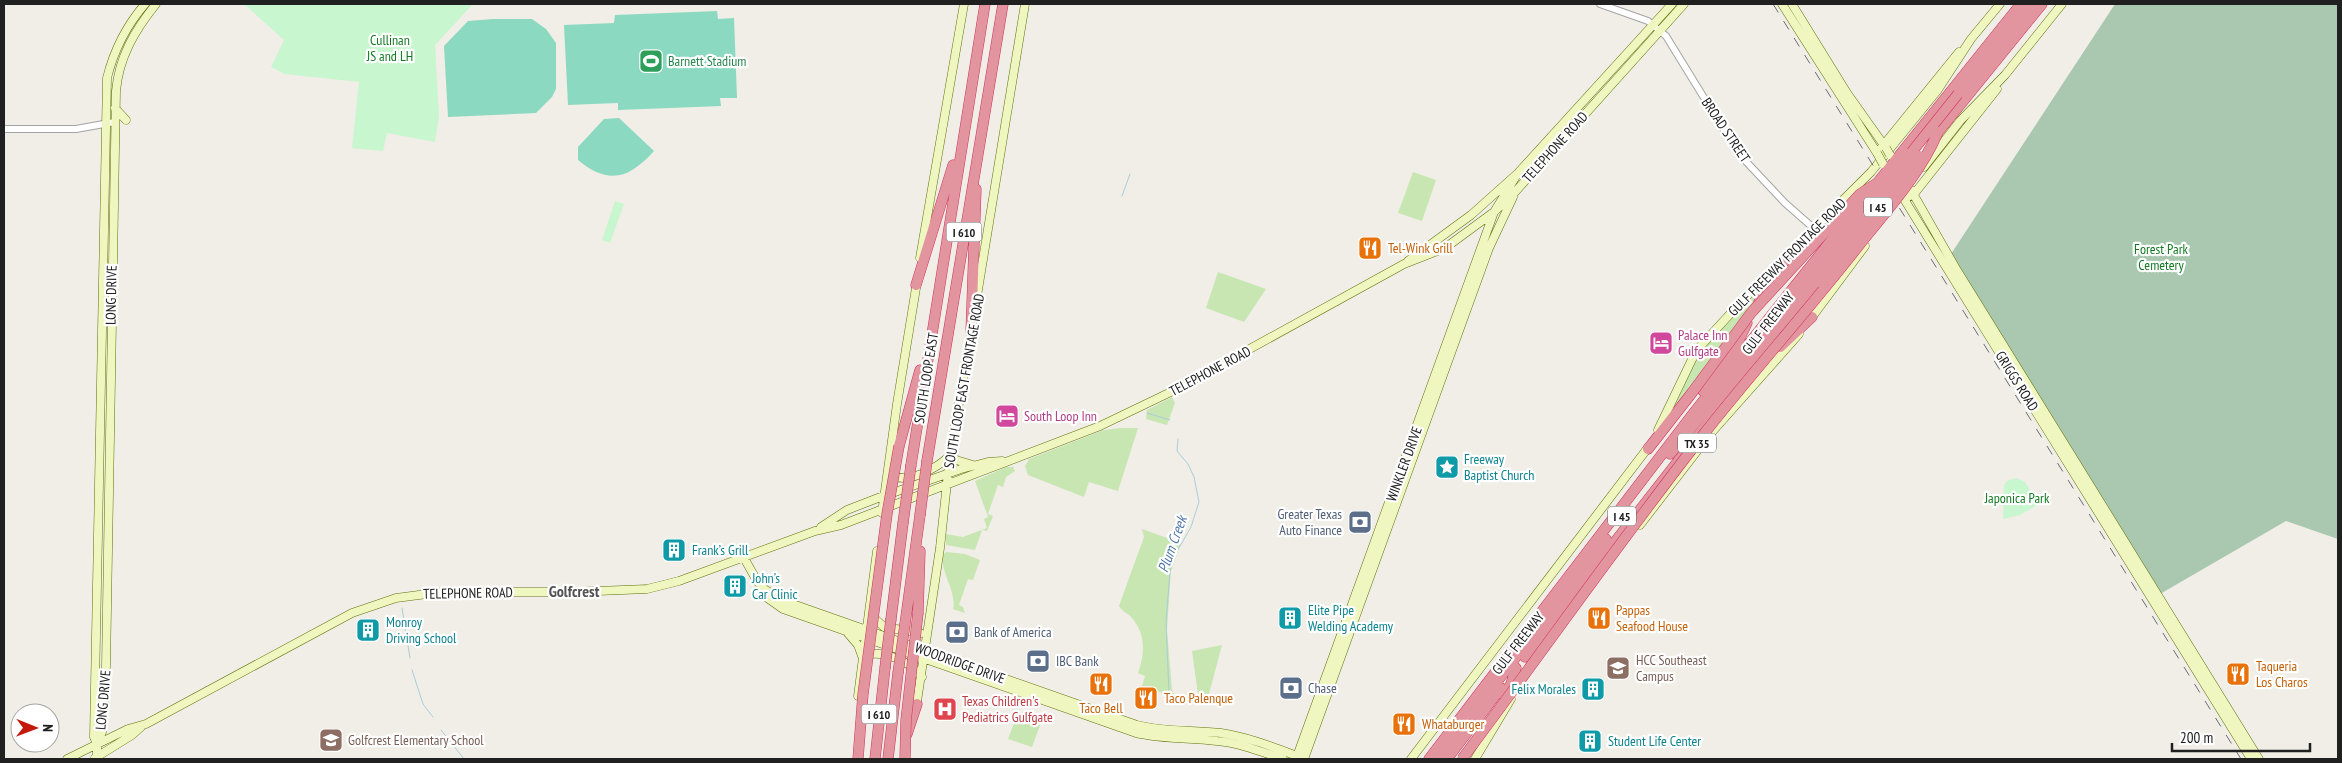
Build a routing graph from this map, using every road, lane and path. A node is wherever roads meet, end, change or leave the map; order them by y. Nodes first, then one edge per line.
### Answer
1 (145, 4) edge
2 (156, 4) edge
3 (964, 4) edge
4 (984, 4) edge
5 (1003, 4) edge
6 (1024, 4) edge
7 (1600, 4) edge
8 (1672, 4) edge
9 (1684, 4) edge
10 (1782, 4) edge
11 (1792, 4) edge
12 (2000, 4) edge
13 (2020, 4) edge
14 (2031, 4) edge
15 (2042, 4) edge
16 (2062, 4) edge
17 (1657, 28) junction
18 (1971, 39) junction
19 (114, 53) junction
20 (124, 56) junction
21 (2005, 75) junction
22 (1958, 94) junction
23 (115, 108) junction
24 (126, 120) dead end
25 (115, 122) junction
26 (106, 123) junction
27 (964, 128) junction
28 (4, 129) edge
29 (1938, 132) junction
30 (1886, 149) junction
31 (1877, 153) junction
32 (976, 159) junction
33 (1518, 173) junction
34 (1877, 183) junction
35 (1911, 189) junction
36 (1516, 191) junction
37 (1904, 199) junction
38 (1494, 212) junction
39 (104, 213) junction
40 (113, 213) junction
41 (1815, 230) junction
42 (1485, 247) junction
43 (1859, 254) junction
44 (1787, 259) junction
45 (1404, 264) junction
46 (1952, 269) junction
47 (1812, 277) junction
48 (916, 285) junction
49 (1812, 317) junction
50 (971, 332) junction
51 (931, 333) junction
52 (101, 366) junction
53 (110, 366) junction
54 (1741, 379) junction
55 (1692, 414) junction
56 (1648, 449) junction
57 (951, 454) junction
58 (1007, 461) junction
59 (977, 465) junction
60 (888, 469) junction
61 (948, 474) junction
62 (947, 486) junction
63 (884, 496) junction
64 (883, 508) junction
65 (920, 515) junction
66 (99, 522) junction
67 (108, 522) junction
68 (816, 531) junction
69 (743, 556) junction
70 (869, 613) junction
71 (1349, 626) junction
72 (848, 627) junction
73 (866, 629) junction
74 (927, 629) junction
75 (865, 638) junction
76 (926, 651) junction
77 (862, 656) junction
78 (1333, 658) junction
79 (924, 660) junction
80 (96, 665) junction
81 (106, 666) junction
82 (1516, 668) junction
83 (922, 677) junction
84 (1333, 681) junction
85 (1325, 692) junction
86 (857, 704) junction
87 (917, 704) junction
88 (2229, 718) junction
89 (1115, 722) junction
90 (142, 725) junction
91 (2239, 740) junction
92 (97, 744) junction
93 (95, 758) edge
94 (67, 759) edge
95 (854, 759) edge
96 (858, 759) edge
97 (862, 759) edge
98 (875, 759) edge
99 (888, 759) edge
100 (901, 759) edge
101 (906, 759) edge
102 (1283, 759) edge
103 (1301, 759) edge
104 (1412, 759) edge
105 (1429, 759) edge
106 (1438, 759) edge
107 (1447, 759) edge
108 (1462, 759) edge
109 (1467, 759) edge
110 (1475, 759) edge
111 (2251, 759) edge
112 (2255, 759) edge
113 (2259, 759) edge

1 - 19 main road, LONG DRIVE
2 - 20 main road, LONG DRIVE
3 - 48 main road
4 - 27 highway, SOUTH LOOP EAST / I 610
5 - 32 highway, SOUTH LOOP EAST / I 610
6 - 50 main road, SOUTH LOOP EAST FRONTAGE ROAD
7 - 17 street, BROAD STREET
8 - 17 main road, TELEPHONE ROAD
9 - 17 main road, TELEPHONE ROAD
10 - 31 main road, GRIGGS ROAD
11 - 30 main road, GRIGGS ROAD
12 - 18 main road, GULF FREEWAY FRONTAGE ROAD
13 - 22 highway, GULF FREEWAY / I 45
14 - 22 highway, GULF FREEWAY
15 - 22 highway, GULF FREEWAY / I 45
16 - 21 main road
17 - 33 main road, TELEPHONE ROAD
17 - 36 main road, TELEPHONE ROAD
17 - 41 street, BROAD STREET
18 - 30 main road
18 - 41 main road, GULF FREEWAY FRONTAGE ROAD
19 - 20 main road
19 - 26 main road, LONG DRIVE
20 - 23 main road, LONG DRIVE
21 - 35 main road
21 - 43 main road
22 - 29 highway, GULF FREEWAY / I 45
22 - 34 highway, GULF FREEWAY / I 45, bridge
22 - 47 highway, GULF FREEWAY, bridge
23 - 24 main road
23 - 25 main road, LONG DRIVE
25 - 26 street
25 - 40 main road, LONG DRIVE
26 - 28 street
26 - 39 main road, LONG DRIVE
27 - 48 highway
27 - 51 highway, SOUTH LOOP EAST / I 610
29 - 47 highway, GULF FREEWAY / I 45, bridge
29 - 108 highway, TX 35, bridge
30 - 31 main road
30 - 35 main road, GRIGGS ROAD
31 - 37 main road, GRIGGS ROAD, bridge
32 - 50 highway
32 - 65 highway, SOUTH LOOP EAST / I 610, bridge
33 - 38 main road, WINKLER DRIVE
33 - 45 main road, TELEPHONE ROAD
34 - 47 highway, GULF FREEWAY / I 45, bridge
34 - 56 highway, bridge
35 - 37 main road
35 - 46 main road, GRIGGS ROAD
36 - 38 main road, TELEPHONE ROAD
36 - 42 main road, WINKLER DRIVE
37 - 46 main road, GRIGGS ROAD
38 - 42 main road, WINKLER DRIVE
38 - 45 main road, TELEPHONE ROAD
39 - 40 main road
39 - 52 main road, LONG DRIVE
40 - 53 main road, LONG DRIVE
41 - 43 street, BROAD STREET
41 - 44 main road, GULF FREEWAY FRONTAGE ROAD
42 - 71 main road, WINKLER DRIVE
43 - 49 main road
44 - 55 highway
44 - 56 main road, GULF FREEWAY FRONTAGE ROAD
45 - 58 main road, TELEPHONE ROAD
46 - 88 main road, GRIGGS ROAD
47 - 54 highway, GULF FREEWAY / I 45
47 - 55 highway, GULF FREEWAY / I 45
47 - 106 highway, GULF FREEWAY / I 45
48 - 60 main road
49 - 54 highway
49 - 110 main road
50 - 57 main road, SOUTH LOOP EAST FRONTAGE ROAD
51 - 96 highway, bridge
51 - 98 highway, SOUTH LOOP EAST / I 610, bridge
52 - 53 main road
52 - 66 main road, LONG DRIVE
53 - 67 main road, LONG DRIVE
54 - 82 highway, GULF FREEWAY / I 45
55 - 105 highway, GULF FREEWAY / I 45
56 - 104 main road, GULF FREEWAY FRONTAGE ROAD
57 - 59 main road
57 - 60 main road
57 - 61 main road, SOUTH LOOP EAST FRONTAGE ROAD
58 - 59 main road, TELEPHONE ROAD
58 - 62 main road, TELEPHONE ROAD
59 - 61 main road, TELEPHONE ROAD
60 - 63 main road
61 - 62 main road, SOUTH LOOP EAST FRONTAGE ROAD
61 - 63 main road, TELEPHONE ROAD
62 - 64 main road, TELEPHONE ROAD
62 - 74 main road, SOUTH LOOP EAST FRONTAGE ROAD
63 - 64 main road
63 - 68 main road, TELEPHONE ROAD
64 - 68 main road, TELEPHONE ROAD
64 - 70 main road
65 - 99 highway, SOUTH LOOP EAST / I 610, bridge
65 - 101 highway, bridge
66 - 67 main road
66 - 80 main road, LONG DRIVE
67 - 81 main road, LONG DRIVE
68 - 69 main road, TELEPHONE ROAD
69 - 72 main road, WOODRIDGE DRIVE
69 - 90 main road, TELEPHONE ROAD
70 - 72 main road
70 - 73 main road
70 - 74 main road
71 - 78 main road, WINKLER DRIVE
71 - 84 main road, WINKLER DRIVE
72 - 73 main road, WOODRIDGE DRIVE
72 - 75 main road, WOODRIDGE DRIVE
72 - 77 main road
73 - 75 main road
73 - 76 main road, WOODRIDGE DRIVE
74 - 76 main road, SOUTH LOOP EAST FRONTAGE ROAD
75 - 77 main road
75 - 79 main road, WOODRIDGE DRIVE
76 - 79 main road, SOUTH LOOP EAST FRONTAGE ROAD
76 - 89 main road, WOODRIDGE DRIVE
77 - 83 main road
77 - 86 main road
78 - 84 main road
78 - 85 main road, WINKLER DRIVE
79 - 83 main road, SOUTH LOOP EAST FRONTAGE ROAD
79 - 89 main road, WOODRIDGE DRIVE
80 - 81 main road
80 - 92 main road, LONG DRIVE
81 - 92 main road, LONG DRIVE
82 - 107 highway, GULF FREEWAY / I 45
82 - 109 highway
83 - 87 main road, SOUTH LOOP EAST FRONTAGE ROAD
84 - 85 main road, WINKLER DRIVE
85 - 103 main road, WINKLER DRIVE
86 - 95 main road
86 - 97 highway
87 - 100 highway
87 - 101 main road, SOUTH LOOP EAST FRONTAGE ROAD
88 - 91 main road, GRIGGS ROAD
88 - 113 main road, GRIGGS ROAD
89 - 102 main road, WOODRIDGE DRIVE
89 - 103 main road, WOODRIDGE DRIVE
90 - 92 main road, TELEPHONE ROAD
90 - 93 main road, TELEPHONE ROAD
91 - 111 main road, GRIGGS ROAD
91 - 112 main road
92 - 93 main road
92 - 94 main road, TELEPHONE ROAD

